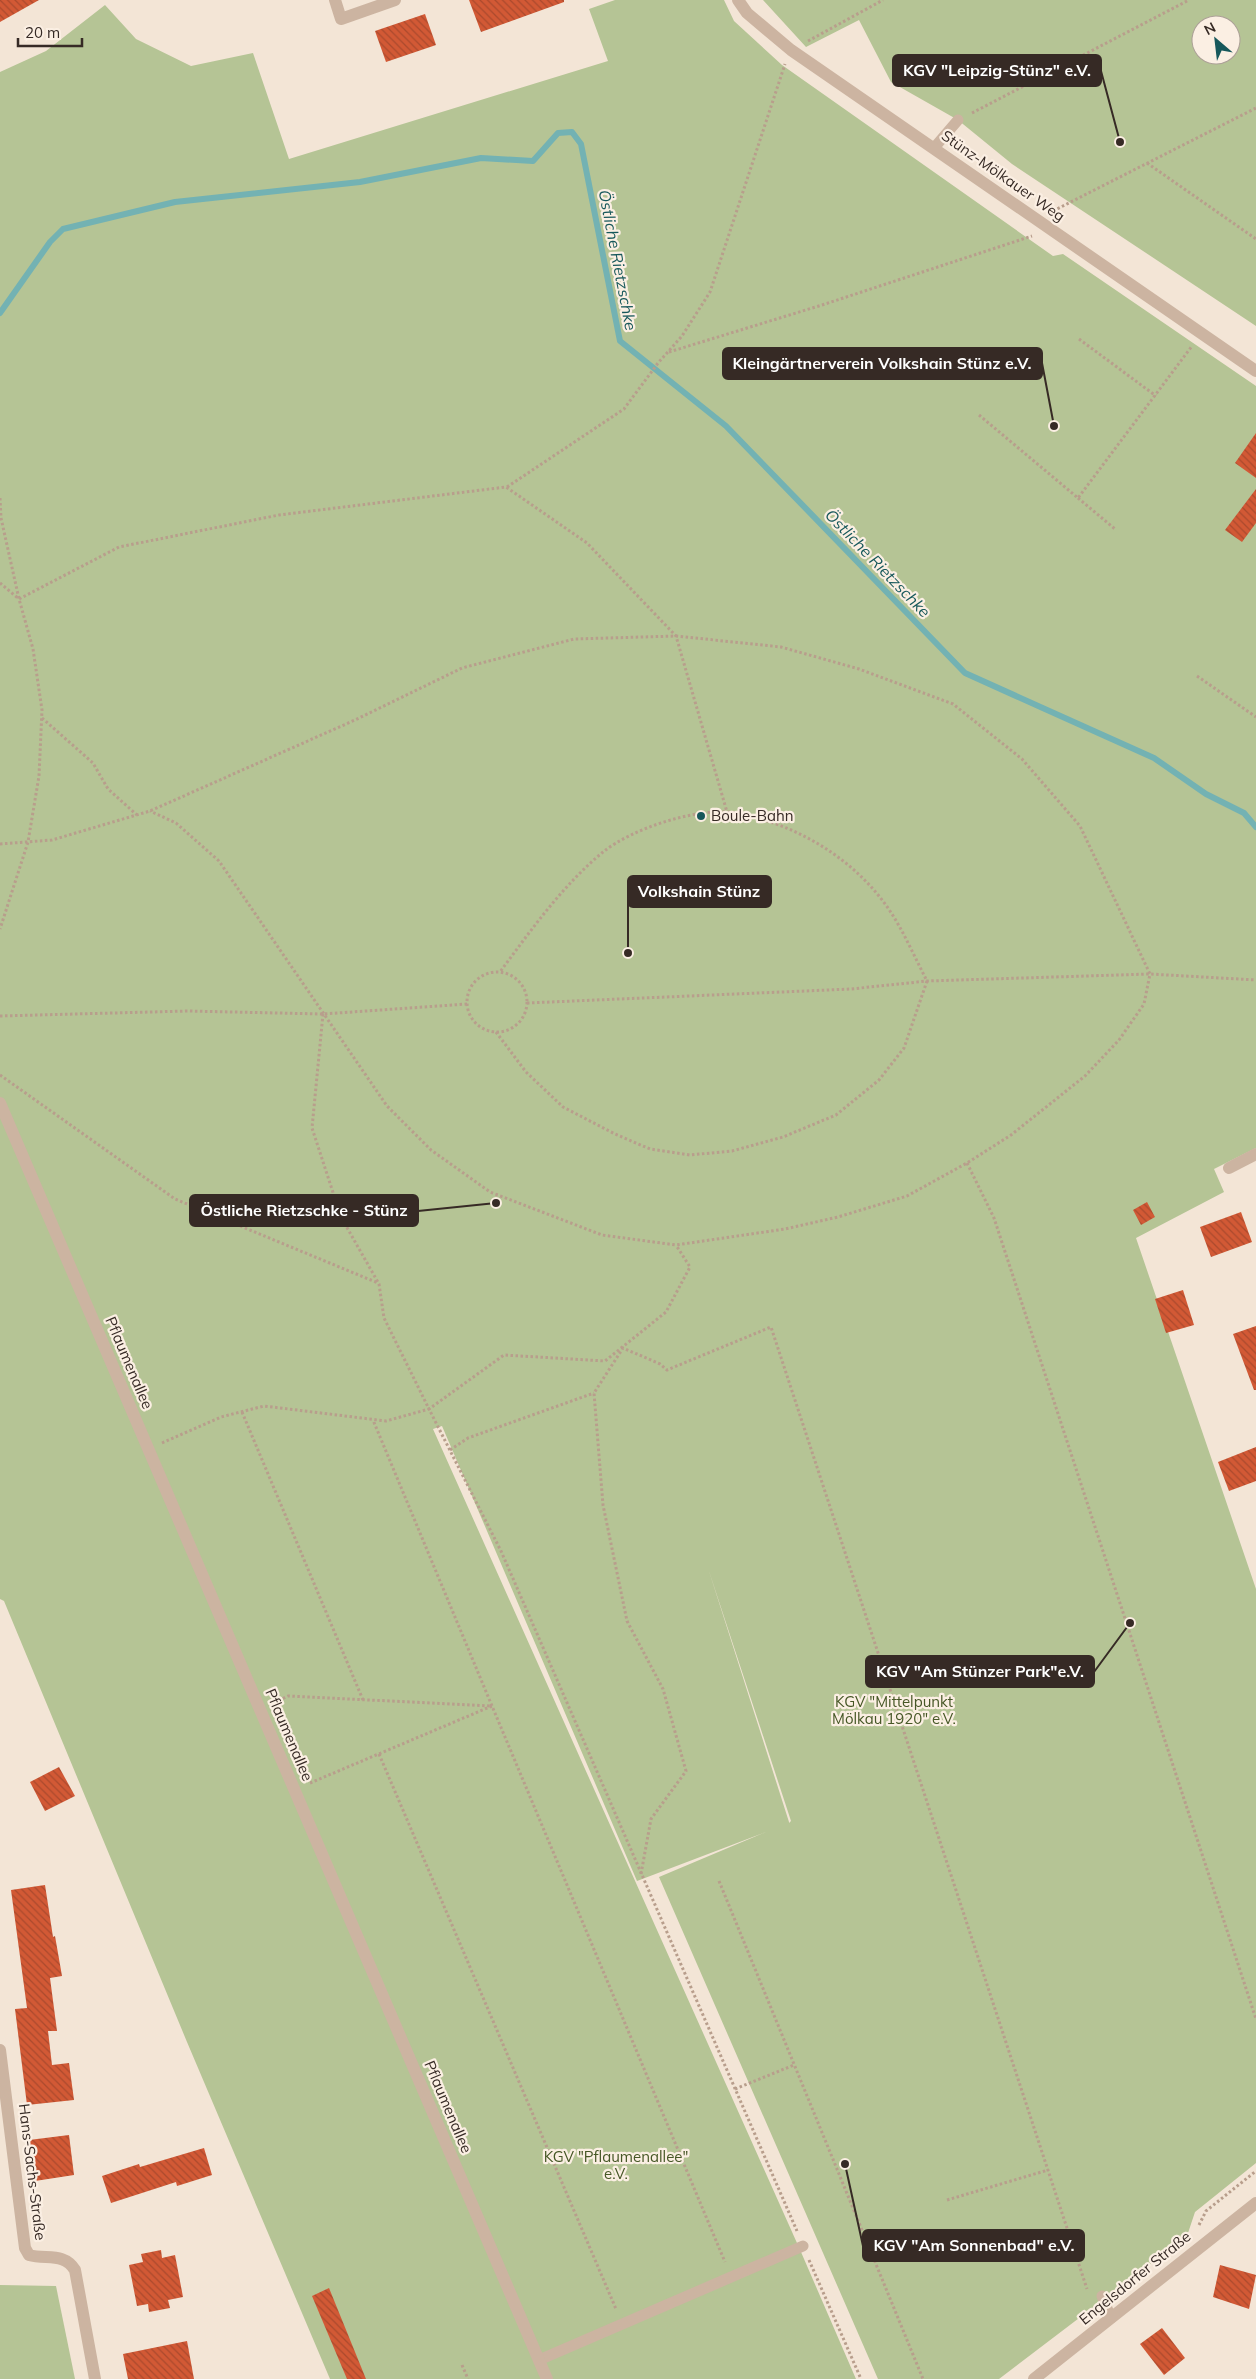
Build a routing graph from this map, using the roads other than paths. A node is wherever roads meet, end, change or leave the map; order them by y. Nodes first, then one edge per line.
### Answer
1 (334, 0) edge
2 (395, 0) edge
3 (738, 0) edge
4 (958, 120) road end
5 (934, 148) junction
6 (1256, 371) edge
7 (0, 1103) edge
8 (1253, 1156) edge
9 (1229, 1168) dead end
10 (1256, 1170) edge
11 (0, 2050) edge
12 (1256, 2203) edge
13 (803, 2246) dead end
14 (1102, 2296) dead end
15 (1111, 2318) junction
16 (539, 2360) junction
17 (95, 2379) edge
18 (547, 2379) edge
19 (1034, 2379) edge

1 - 2 street
3 - 5 street, Stünz-Mölkauer Weg
4 - 5 lane
5 - 6 street, Stünz-Mölkauer Weg
7 - 16 street, Pflaumenallee
8 - 9 street
8 - 10 street
11 - 17 street, Hans-Sachs-Straße
12 - 15 street, Engelsdorfer Straße
13 - 16 lane
14 - 15 lane
15 - 19 street, Engelsdorfer Straße
16 - 18 street, Pflaumenallee

